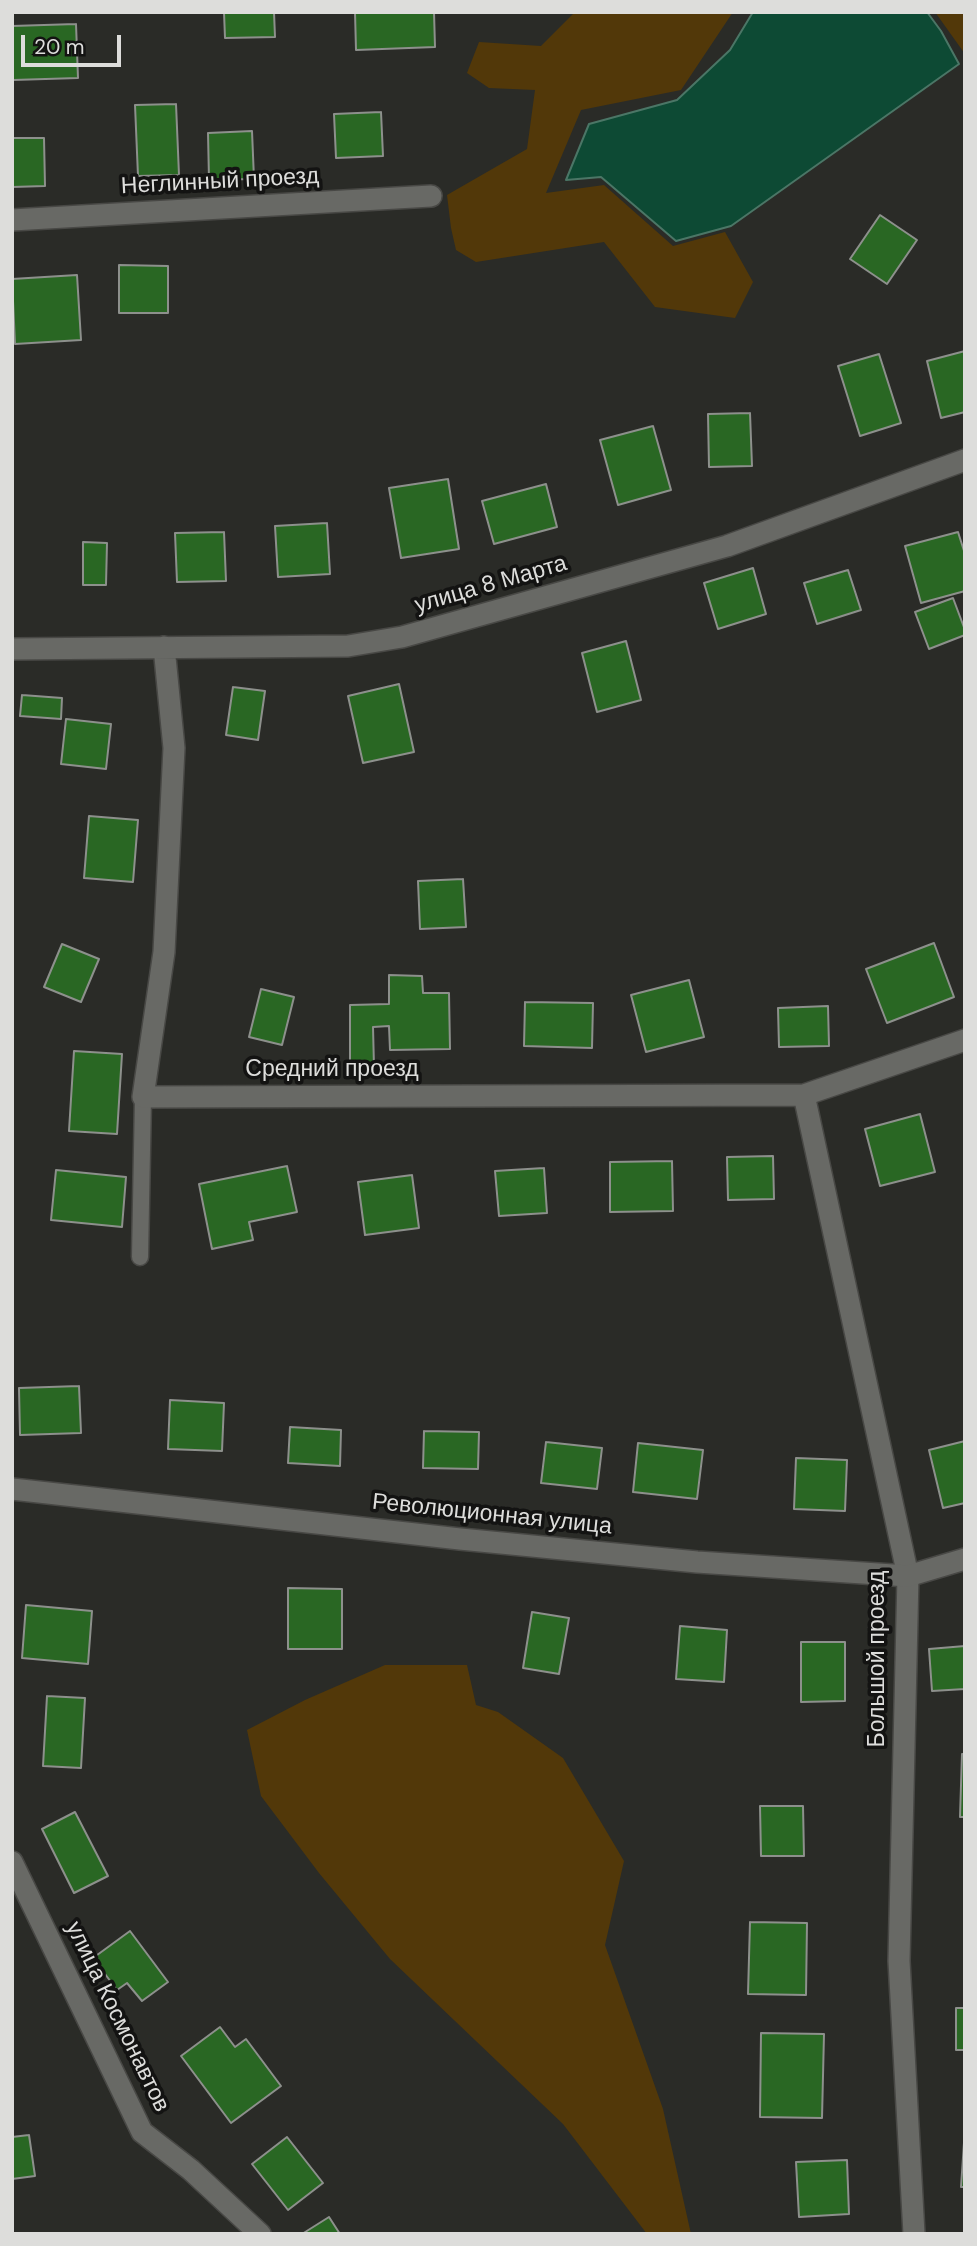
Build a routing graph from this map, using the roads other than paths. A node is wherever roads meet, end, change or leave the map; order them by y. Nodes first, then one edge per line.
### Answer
1 (431, 196) dead end
2 (12, 220) edge
3 (965, 460) edge
4 (164, 647) junction
5 (12, 649) edge
6 (965, 1040) edge
7 (804, 1095) junction
8 (143, 1097) junction
9 (140, 1257) dead end
10 (12, 1489) edge
11 (965, 1559) edge
12 (908, 1576) junction
13 (12, 1862) edge
14 (260, 2234) edge
15 (914, 2234) edge

1 - 2 street, Неглинный проезд
3 - 4 street, улица 8 Марта
4 - 5 street, улица 8 Марта
4 - 8 street
6 - 7 street, Средний проезд
7 - 8 street, Средний проезд
7 - 12 street, Большой проезд
8 - 9 lane
10 - 12 street, Революционная улица
11 - 12 street, Революционная улица
12 - 15 street, Большой проезд
13 - 14 street, улица Космонавтов

